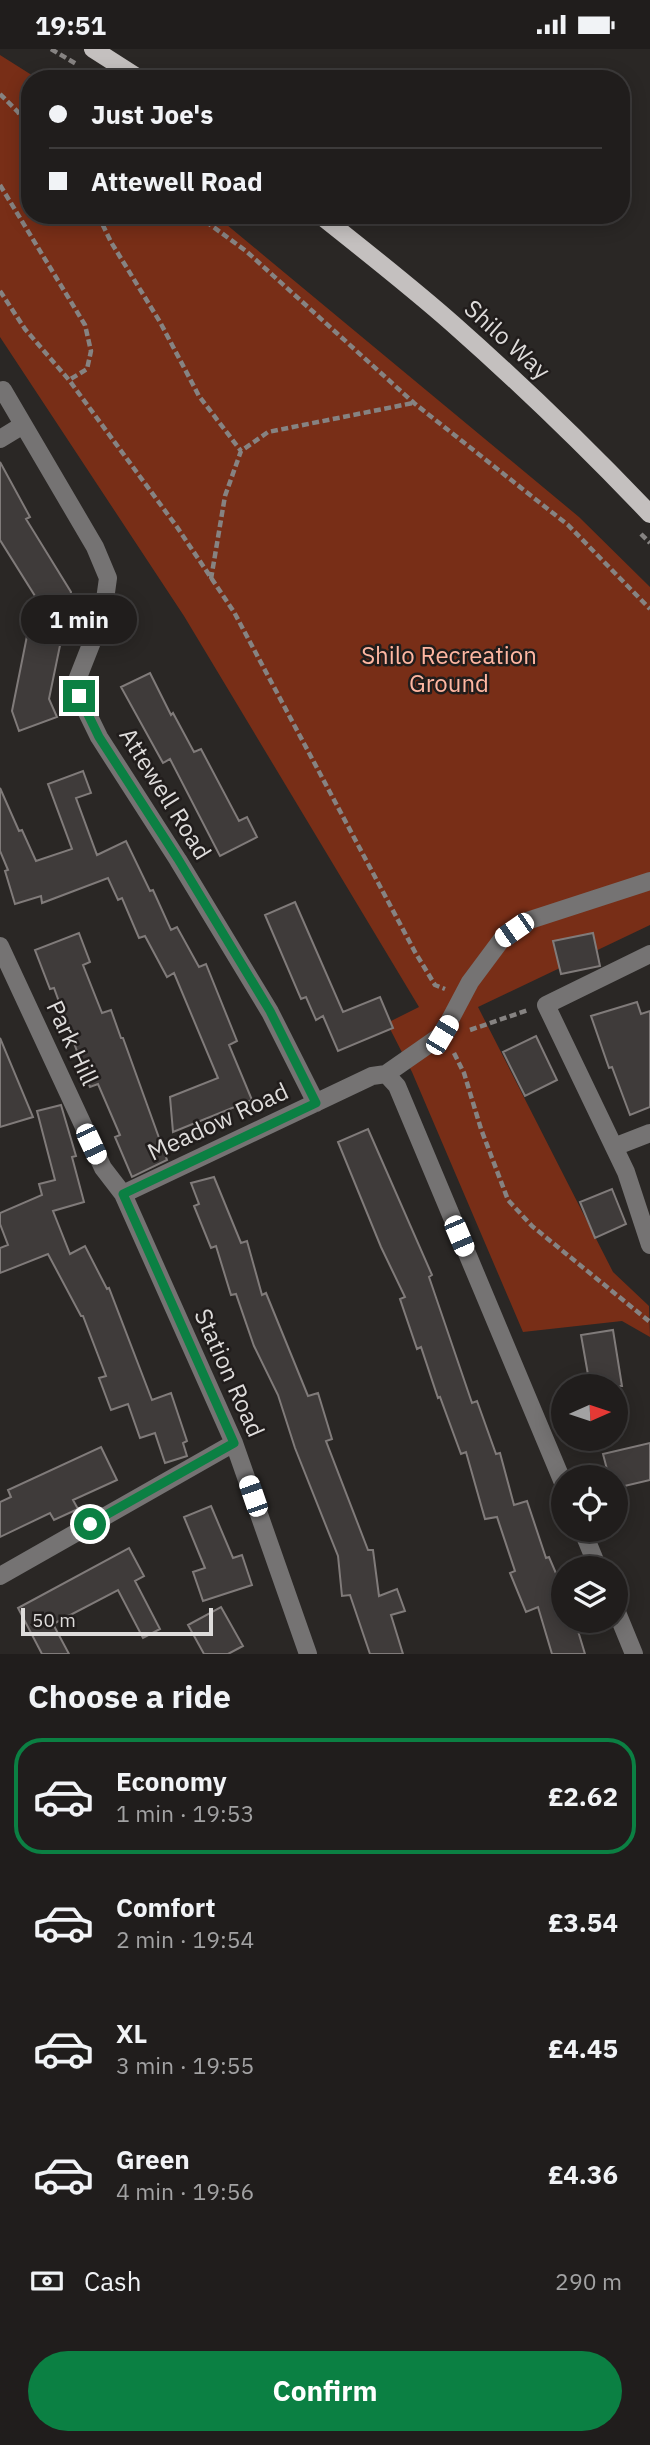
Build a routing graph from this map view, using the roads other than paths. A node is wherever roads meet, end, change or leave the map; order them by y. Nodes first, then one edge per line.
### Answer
1 (93, 49) edge
2 (125, 70) edge
3 (331, 224) edge
4 (3, 390) dead end
5 (23, 425) junction
6 (0, 439) edge
7 (650, 515) edge
8 (650, 881) edge
9 (0, 946) edge
10 (650, 954) edge
11 (386, 1074) junction
12 (316, 1103) junction
13 (650, 1133) edge
14 (614, 1147) junction
15 (123, 1194) junction
16 (650, 1245) edge
17 (234, 1443) junction
18 (556, 1465) edge
19 (0, 1576) edge
20 (625, 1633) edge
21 (308, 1654) edge
22 (634, 1654) edge

1 - 2 main road
3 - 7 main road, Shilo Way
4 - 5 street, Attewell Road
5 - 6 street
5 - 12 street, Attewell Road
8 - 11 street, Meadow Road
9 - 15 street, Park Hill
10 - 14 street
11 - 12 street, Meadow Road
11 - 18 street
12 - 15 street, Meadow Road
13 - 14 street
14 - 16 street
15 - 17 street, Station Road
17 - 19 street
17 - 21 street, Station Road
20 - 22 street

